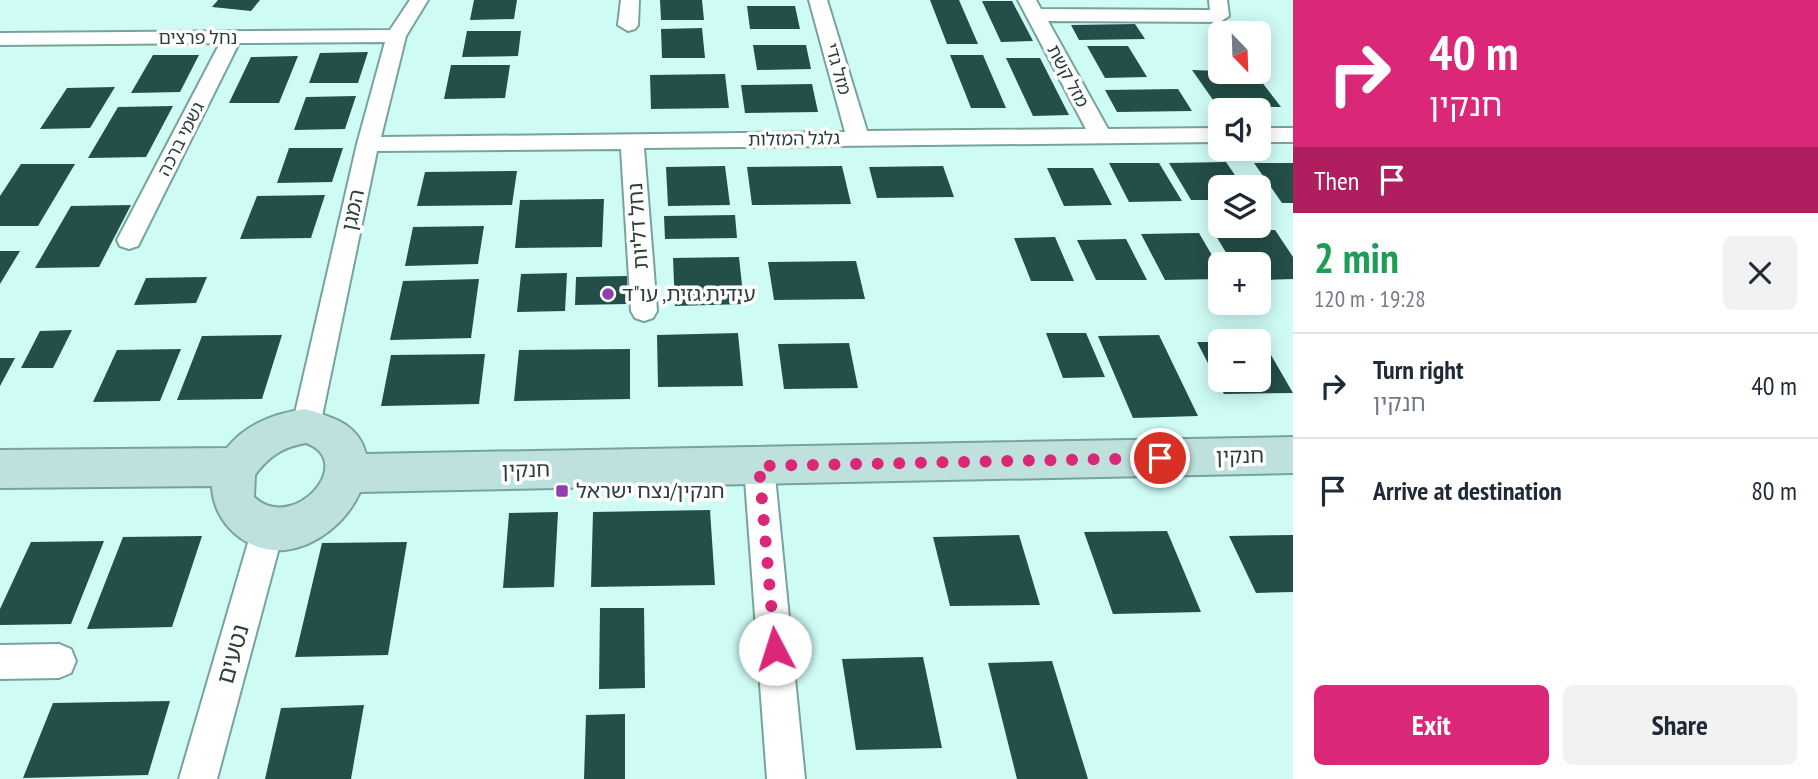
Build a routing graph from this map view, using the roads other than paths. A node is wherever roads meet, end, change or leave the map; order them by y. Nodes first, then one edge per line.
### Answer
1 (419, 0) edge
2 (629, 0) edge
3 (818, 0) edge
4 (1218, 0) edge
5 (1031, 7) edge
6 (628, 25) dead end
7 (396, 36) junction
8 (232, 38) junction
9 (6, 39) edge
10 (0, 56) edge
11 (1208, 135) edge
12 (1271, 135) edge
13 (1293, 135) edge
14 (1101, 136) junction
15 (858, 138) junction
16 (632, 141) junction
17 (368, 144) junction
18 (130, 240) dead end
19 (644, 310) dead end
20 (306, 426) junction
21 (1293, 456) edge
22 (759, 466) junction
23 (237, 467) junction
24 (0, 469) edge
25 (348, 472) junction
26 (268, 528) junction
27 (59, 661) dead end
28 (0, 662) edge
29 (198, 779) edge
30 (786, 779) edge

1 - 7 street, המגן
2 - 6 street
3 - 15 street, מזל גדי
4 - 5 street, מזל קשת
5 - 14 street, מזל קשת
7 - 8 street, נחל פרצים
7 - 17 street, המגן
8 - 9 street, נחל פרצים
8 - 18 street, גשמי ברכה
9 - 10 street
11 - 14 street, גלגל המזלות
12 - 13 street
14 - 15 street, גלגל המזלות
15 - 16 street, גלגל המזלות
16 - 17 street, גלגל המזלות
16 - 19 street, נחל דליות
17 - 20 street, המגן
20 - 23 street
20 - 25 street
21 - 22 street, חנקין
22 - 25 street, חנקין
22 - 30 street
23 - 24 street
23 - 26 street
25 - 26 street
26 - 29 street, נטעים
27 - 28 street

